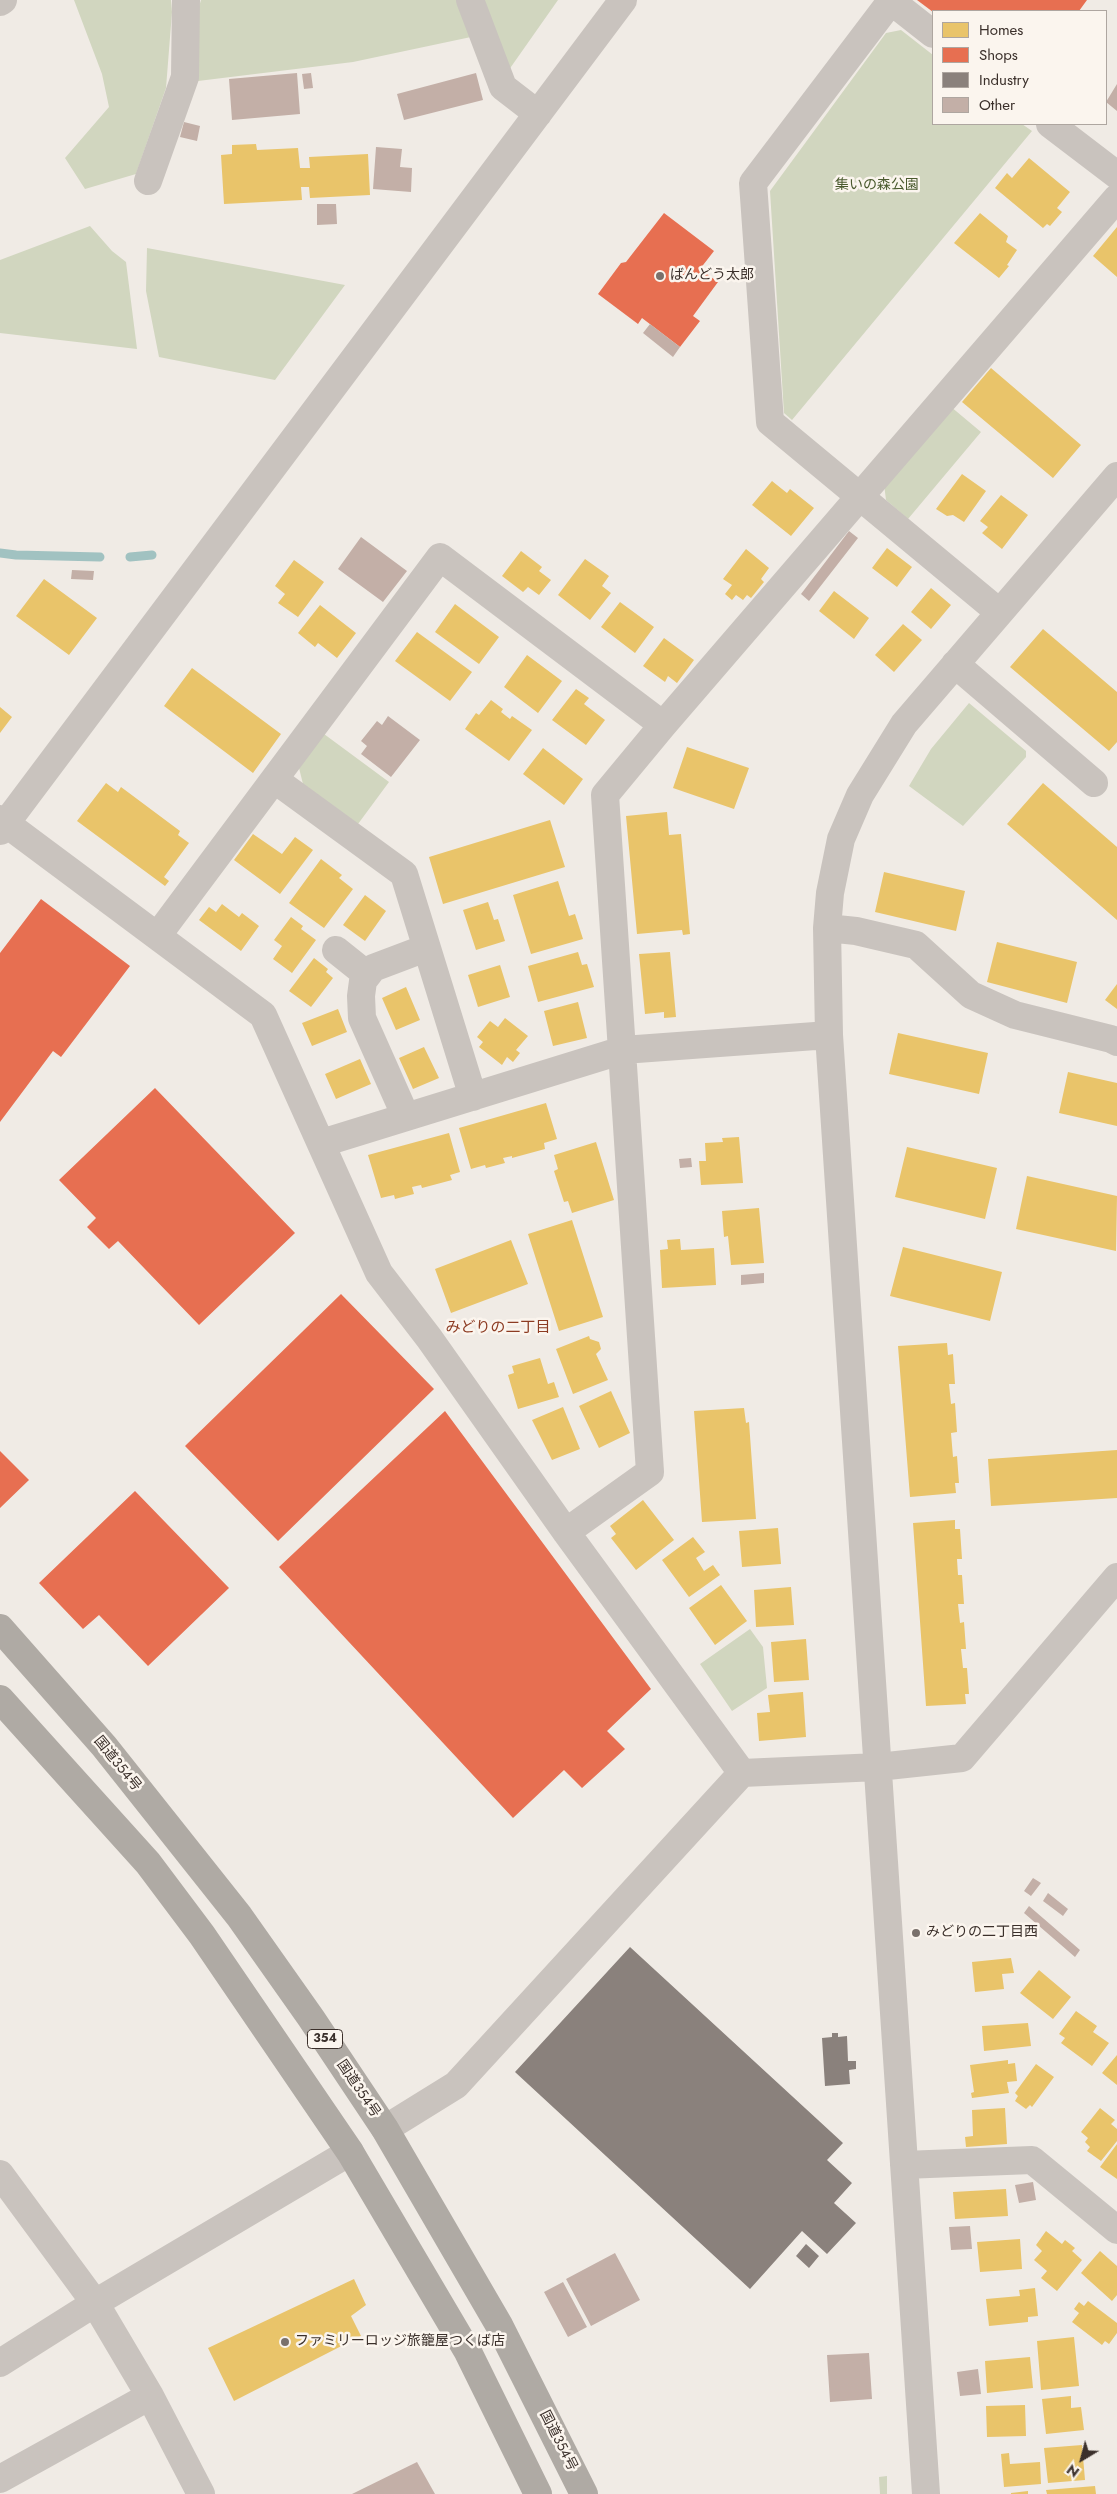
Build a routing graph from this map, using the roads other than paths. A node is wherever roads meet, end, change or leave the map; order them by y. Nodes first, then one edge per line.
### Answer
1 (3, 0) edge
2 (186, 0) edge
3 (470, 0) edge
4 (623, 0) edge
5 (0, 2) edge
6 (932, 33) edge
7 (538, 114) junction
8 (1051, 125) edge
9 (1117, 175) edge
10 (148, 181) dead end
11 (1117, 198) edge
12 (1117, 476) edge
13 (858, 498) junction
14 (999, 612) junction
15 (955, 664) junction
16 (663, 725) junction
17 (274, 780) junction
18 (1094, 783) dead end
19 (2, 825) edge
20 (827, 928) junction
21 (158, 935) junction
22 (426, 948) junction
23 (336, 950) dead end
24 (366, 974) junction
25 (829, 1035) junction
26 (1117, 1042) edge
27 (623, 1050) junction
28 (473, 1097) junction
29 (406, 1117) junction
30 (322, 1143) junction
31 (566, 1532) junction
32 (1117, 1577) edge
33 (0, 1628) edge
34 (0, 1699) edge
35 (878, 1767) junction
36 (742, 1773) junction
37 (385, 2129) junction
38 (350, 2152) junction
39 (904, 2165) junction
40 (0, 2174) edge
41 (1117, 2230) edge
42 (95, 2303) junction
43 (0, 2363) edge
44 (150, 2396) junction
45 (0, 2479) edge
46 (201, 2494) edge
47 (538, 2494) edge
48 (584, 2494) edge
49 (926, 2494) edge

1 - 5 street
2 - 10 street
3 - 7 street
4 - 7 street
6 - 13 street
7 - 19 street
8 - 9 street
11 - 13 street
12 - 14 street
13 - 14 street
13 - 16 street
14 - 15 street
15 - 18 street
15 - 20 street
16 - 17 street
16 - 27 street
17 - 21 street
17 - 22 street
19 - 21 street
20 - 25 street
20 - 26 street
21 - 30 street
22 - 24 street
22 - 28 street
23 - 24 street
24 - 29 street
25 - 27 street
25 - 35 street
27 - 28 street
27 - 31 street
28 - 29 street
29 - 30 street
30 - 31 street
31 - 36 street
32 - 35 street
33 - 37 highway, 国道354号 / 354
34 - 38 highway
35 - 36 street
35 - 39 street
36 - 37 street
37 - 48 highway, 国道354号 / 354
38 - 42 street
38 - 47 highway
39 - 41 street
39 - 49 street
40 - 42 street
42 - 43 street
42 - 44 street
44 - 45 street
44 - 46 street

